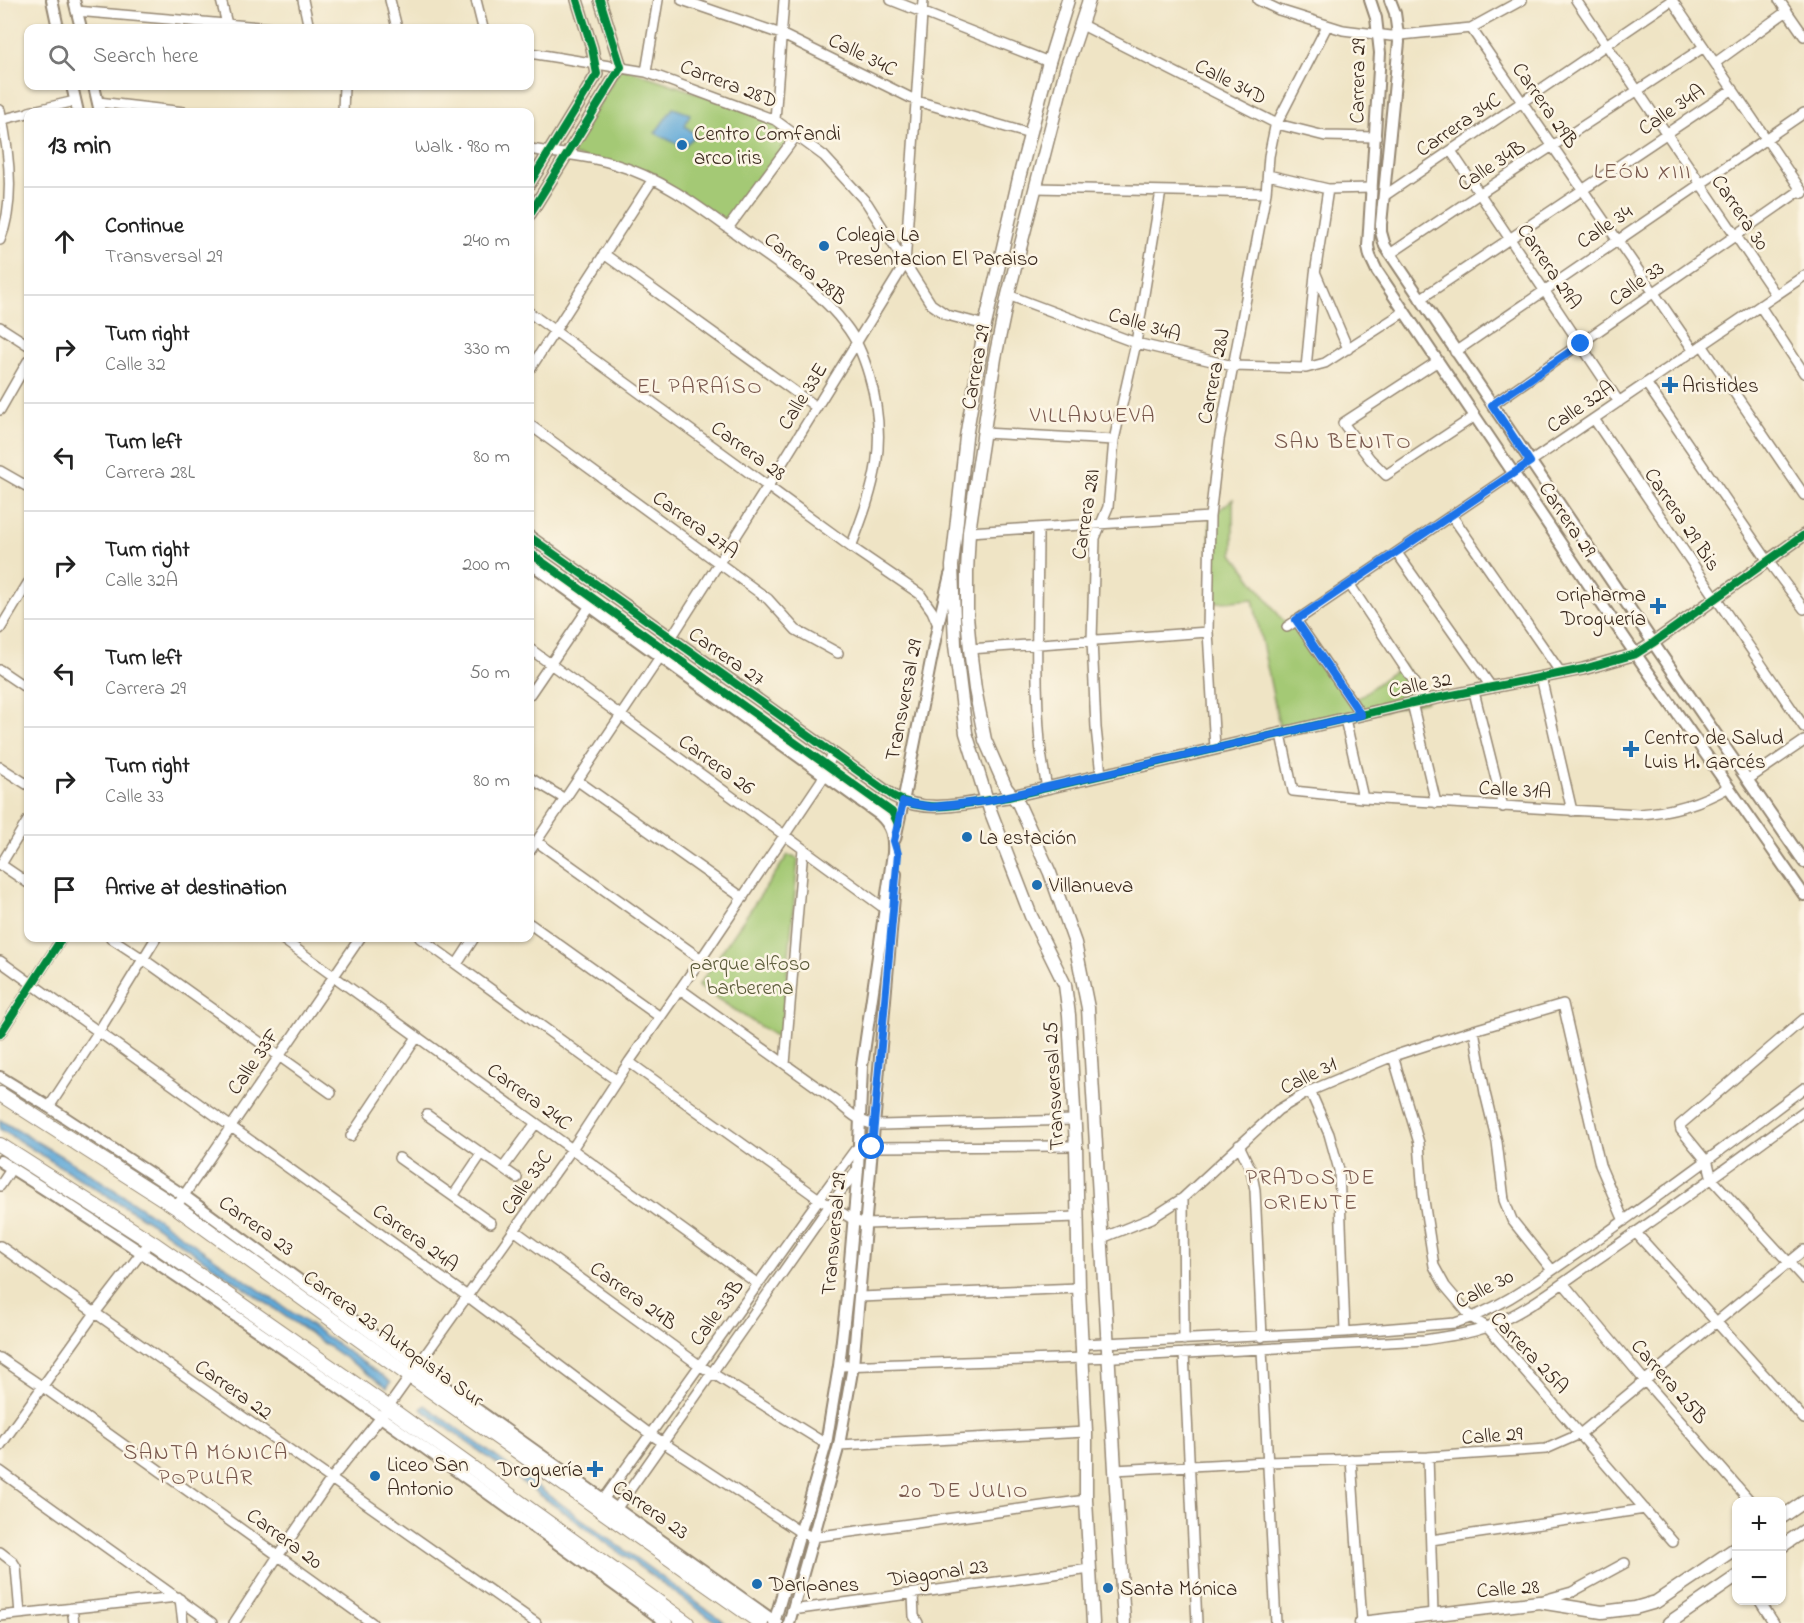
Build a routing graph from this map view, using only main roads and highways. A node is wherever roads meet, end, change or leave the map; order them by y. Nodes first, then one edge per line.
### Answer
1 (1089, 0) edge
2 (1066, 1) edge
3 (952, 566) joint
4 (967, 572) joint
5 (0, 1094) edge
6 (0, 1145) edge
7 (1804, 1502) edge
8 (1786, 1514) edge
9 (1804, 1531) edge
10 (1786, 1543) edge
11 (1732, 1551) edge
12 (1732, 1580) edge
13 (687, 1623) edge
14 (772, 1623) edge
15 (1092, 1623) edge
16 (1124, 1623) edge
17 (1361, 1623) edge
18 (1670, 1623) edge

1 - 4 main road, Carrera 29
2 - 3 main road, Carrera 29
3 - 15 main road, Transversal 25
4 - 16 main road, Transversal 25
5 - 14 main road, Carrera 23 Autopista Sur
6 - 13 main road
7 - 8 main road
9 - 10 main road
11 - 17 main road, Calle 28
12 - 18 main road

